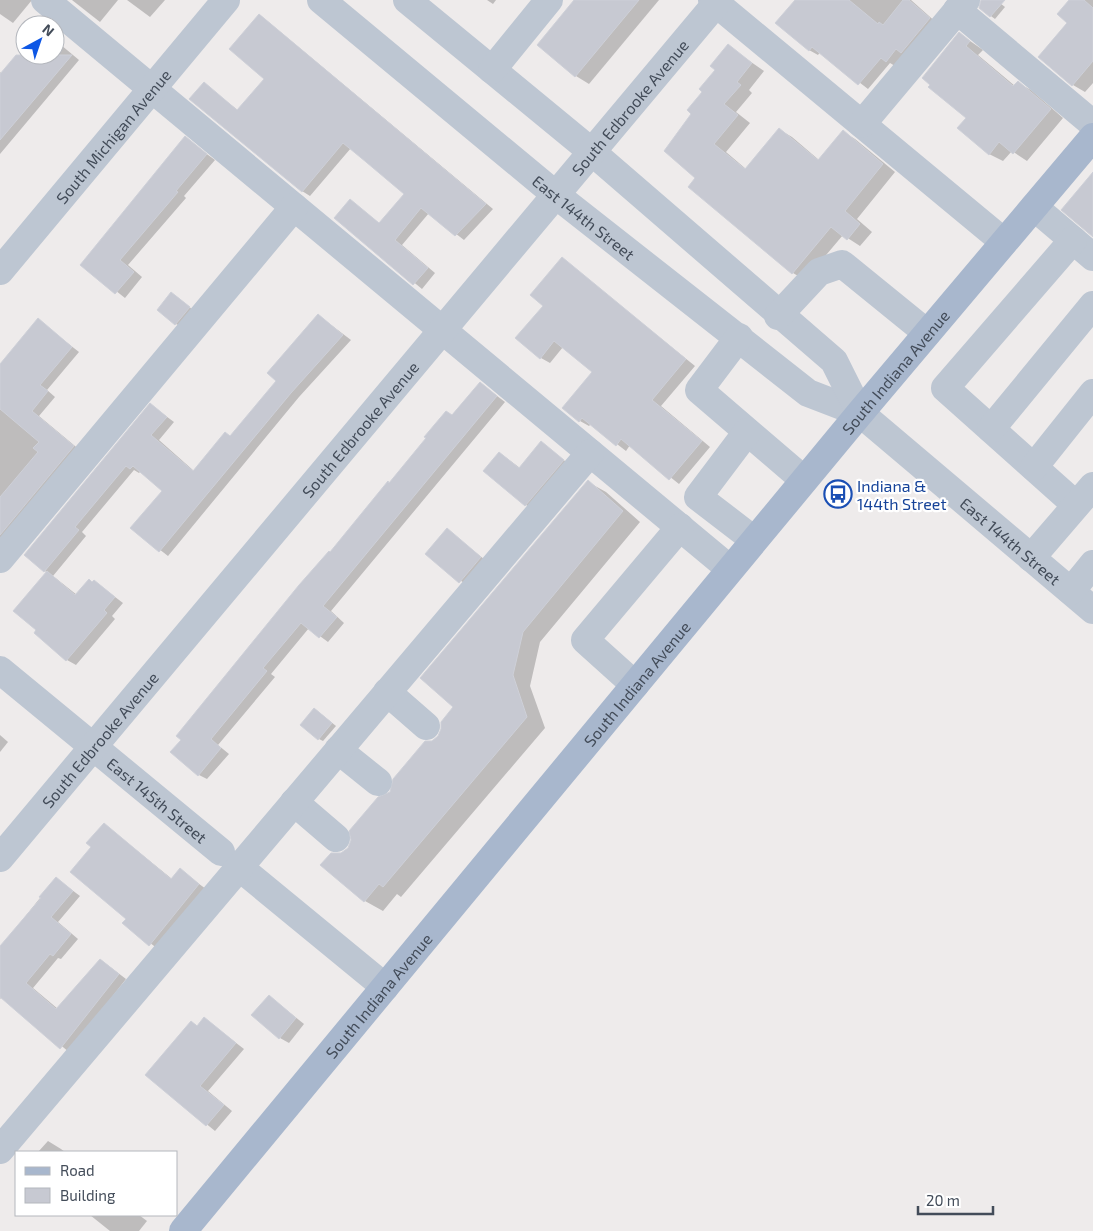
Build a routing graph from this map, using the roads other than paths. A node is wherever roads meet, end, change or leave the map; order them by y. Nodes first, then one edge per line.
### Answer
1 (45, 0) edge
2 (226, 0) edge
3 (321, 0) edge
4 (407, 0) edge
5 (549, 0) edge
6 (716, 1) edge
7 (962, 5) edge
8 (492, 70) junction
9 (152, 89) junction
10 (862, 124) junction
11 (1093, 124) edge
12 (1093, 137) edge
13 (592, 152) junction
14 (556, 195) junction
15 (294, 207) junction
16 (1034, 207) junction
17 (1004, 242) junction
18 (1083, 249) edge
19 (0, 271) edge
20 (1093, 305) edge
21 (778, 316) junction
22 (443, 330) junction
23 (927, 333) junction
24 (739, 337) junction
25 (1093, 393) edge
26 (860, 413) junction
27 (991, 429) junction
28 (748, 432) junction
29 (590, 453) junction
30 (1034, 467) junction
31 (804, 480) junction
32 (1085, 496) edge
33 (680, 527) junction
34 (754, 540) junction
35 (1031, 558) junction
36 (0, 559) edge
37 (1093, 564) edge
38 (730, 570) junction
39 (1070, 591) junction
40 (1093, 610) edge
41 (0, 670) edge
42 (635, 685) junction
43 (387, 692) junction
44 (426, 726) dead end
45 (93, 747) junction
46 (338, 750) junction
47 (378, 782) dead end
48 (294, 802) junction
49 (336, 838) dead end
50 (0, 858) edge
51 (230, 860) junction
52 (385, 987) junction
53 (0, 1150) edge
54 (183, 1231) edge

1 - 9 street
2 - 9 street, South Michigan Avenue
3 - 14 street, East 144th Street
4 - 8 street, East 144th Street
5 - 8 street
6 - 10 street
6 - 13 street, South Edbrooke Avenue
7 - 10 street
7 - 11 street
8 - 13 street, East 144th Street
9 - 15 street
9 - 19 street, South Michigan Avenue
10 - 17 street
12 - 16 main road, South Indiana Avenue
13 - 14 street, South Edbrooke Avenue
13 - 21 street, East 144th Street
14 - 22 street, South Edbrooke Avenue
14 - 24 street, East 144th Street
15 - 22 street
15 - 36 street
16 - 17 main road, South Indiana Avenue
16 - 18 street
17 - 23 main road, South Indiana Avenue
18 - 27 street
20 - 27 street
21 - 23 street
21 - 26 street, East 144th Street
22 - 29 street
22 - 45 street, South Edbrooke Avenue
23 - 26 main road, South Indiana Avenue
24 - 26 street, East 144th Street
24 - 28 street
25 - 30 street
26 - 31 main road, South Indiana Avenue
26 - 35 street, East 144th Street
27 - 30 street
28 - 31 street
28 - 34 street
29 - 33 street
29 - 43 street
30 - 32 street
31 - 34 main road, South Indiana Avenue
32 - 35 street
33 - 38 street
33 - 42 street
34 - 38 main road, South Indiana Avenue
35 - 39 street, East 144th Street
37 - 39 street
38 - 42 main road, South Indiana Avenue
39 - 40 street, East 144th Street
41 - 45 street, East 145th Street
42 - 52 main road, South Indiana Avenue
43 - 44 street
43 - 46 street
45 - 50 street, South Edbrooke Avenue
45 - 51 street, East 145th Street
46 - 47 street
46 - 48 street
48 - 49 street
48 - 51 street
51 - 52 street, East 145th Street
51 - 53 street
52 - 54 main road, South Indiana Avenue

